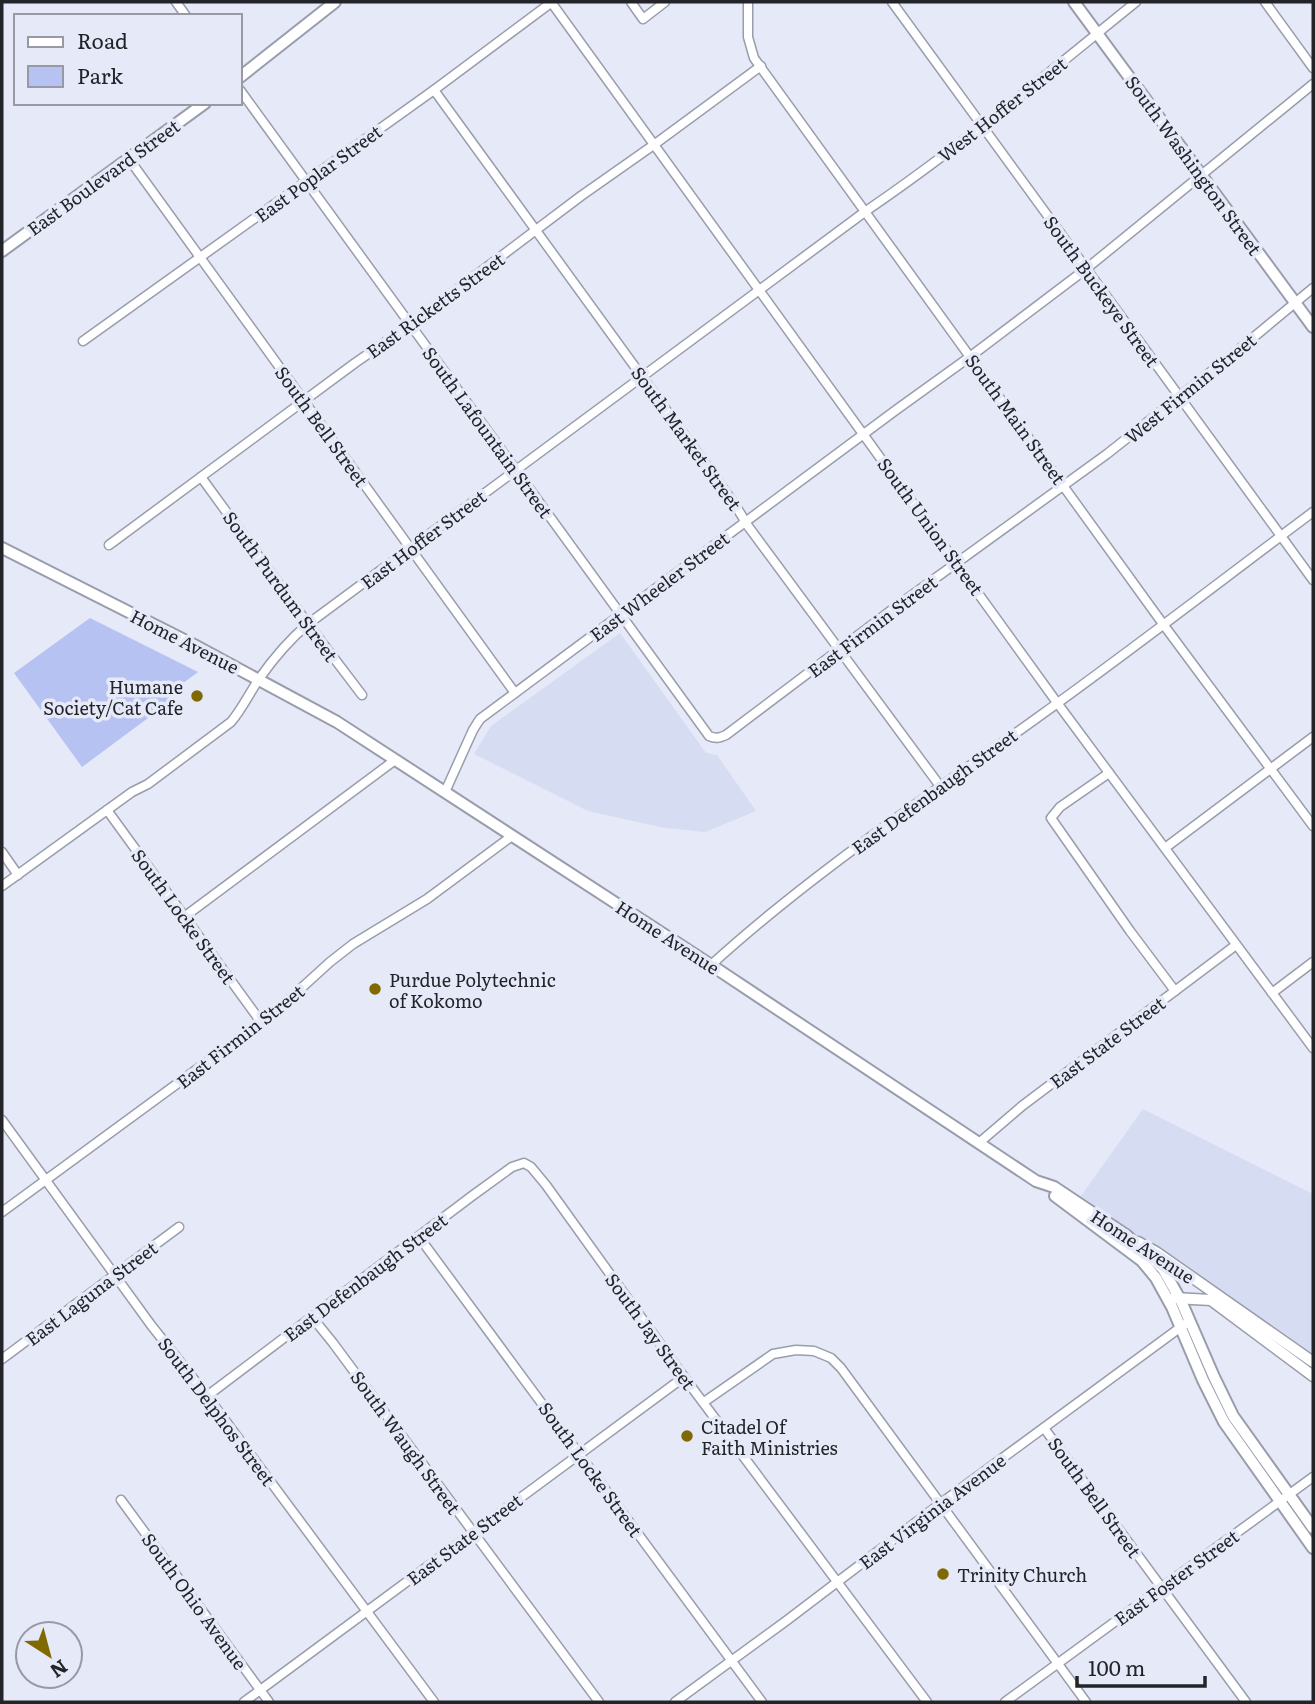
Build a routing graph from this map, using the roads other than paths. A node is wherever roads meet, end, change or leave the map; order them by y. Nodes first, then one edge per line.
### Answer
1 (335, 2) edge
2 (550, 2) edge
3 (631, 2) edge
4 (665, 2) edge
5 (748, 2) edge
6 (892, 2) edge
7 (1074, 2) edge
8 (1136, 2) edge
9 (1265, 2) edge
10 (1097, 33) junction
11 (761, 66) junction
12 (1313, 68) edge
13 (242, 75) edge
14 (1313, 84) edge
15 (434, 90) junction
16 (242, 93) edge
17 (202, 105) edge
18 (982, 127) junction
19 (655, 144) junction
20 (129, 159) junction
21 (1201, 175) junction
22 (306, 182) junction
23 (866, 211) junction
24 (536, 230) junction
25 (2, 251) edge
26 (199, 257) junction
27 (1086, 269) junction
28 (1313, 288) edge
29 (759, 290) junction
30 (1295, 302) junction
31 (410, 325) junction
32 (1313, 327) edge
33 (83, 341) dead end
34 (971, 356) junction
35 (642, 377) junction
36 (1179, 397) junction
37 (304, 401) junction
38 (864, 434) junction
39 (515, 470) junction
40 (201, 477) junction
41 (1064, 486) junction
42 (1313, 512) edge
43 (744, 522) junction
44 (1281, 536) junction
45 (109, 545) dead end
46 (2, 548) edge
47 (411, 548) junction
48 (957, 563) junction
49 (1313, 580) edge
50 (621, 614) junction
51 (308, 624) junction
52 (1163, 624) junction
53 (838, 651) junction
54 (259, 679) junction
55 (515, 693) junction
56 (362, 695) dead end
57 (1057, 703) junction
58 (1313, 737) edge
59 (713, 738) joint
60 (395, 760) junction
61 (1271, 768) junction
62 (1109, 773) junction
63 (940, 786) junction
64 (445, 792) junction
65 (107, 810) junction
66 (1313, 826) edge
67 (512, 836) junction
68 (1165, 849) junction
69 (2, 852) edge
70 (18, 875) junction
71 (2, 886) edge
72 (184, 917) junction
73 (1236, 945) junction
74 (1313, 962) edge
75 (711, 965) junction
76 (1175, 991) junction
77 (1272, 993) junction
78 (261, 1022) junction
79 (1313, 1048) edge
80 (2, 1120) edge
81 (979, 1142) junction
82 (524, 1163) joint
83 (44, 1180) junction
84 (1036, 1181) junction
85 (2, 1212) edge
86 (179, 1227) dead end
87 (1126, 1235) junction
88 (419, 1237) junction
89 (114, 1276) junction
90 (1167, 1298) junction
91 (1180, 1298) junction
92 (312, 1317) junction
93 (1190, 1321) junction
94 (1180, 1327) junction
95 (2, 1359) edge
96 (1313, 1362) edge
97 (1313, 1376) edge
98 (684, 1377) junction
99 (207, 1396) junction
100 (704, 1402) junction
101 (1044, 1428) junction
102 (580, 1453) junction
103 (1313, 1477) edge
104 (1284, 1498) junction
105 (121, 1500) dead end
106 (940, 1503) junction
107 (1313, 1528) edge
108 (473, 1532) junction
109 (1313, 1548) edge
110 (837, 1581) junction
111 (1161, 1588) junction
112 (367, 1612) junction
113 (732, 1661) junction
114 (1058, 1664) junction
115 (261, 1690) junction
116 (244, 1702) edge
117 (269, 1702) edge
118 (434, 1702) edge
119 (599, 1702) edge
120 (675, 1702) edge
121 (762, 1702) edge
122 (927, 1702) edge
123 (1005, 1702) edge
124 (1086, 1702) edge
125 (1246, 1702) edge

1 - 13 main road
2 - 15 street, East Poplar Street
2 - 19 street, South Union Street
3 - 4 street
5 - 11 street, South Main Street
6 - 18 street, South Buckeye Street
7 - 10 main road, South Washington Street
8 - 10 street, West Hoffer Street
9 - 12 street
10 - 18 street, West Hoffer Street
10 - 21 main road, South Washington Street
11 - 19 street, East Ricketts Street
11 - 23 street, South Main Street
14 - 21 street, East Wheeler Street
15 - 22 street, East Poplar Street
15 - 24 street, South Market Street
16 - 22 street, South Lafountain Street
17 - 20 main road, East Boulevard Street
18 - 23 street, West Hoffer Street
18 - 27 street, South Buckeye Street
19 - 24 street, East Ricketts Street
19 - 29 street, South Union Street
20 - 25 main road, East Boulevard Street
20 - 26 street, South Bell Street
21 - 27 street, East Wheeler Street
21 - 30 main road, South Washington Street
22 - 26 street, East Poplar Street
22 - 31 street, South Lafountain Street
23 - 29 street, East Hoffer Street
23 - 34 street, South Main Street
24 - 31 street, East Ricketts Street
24 - 35 street, South Market Street
26 - 33 street, East Poplar Street
26 - 37 street, South Bell Street
27 - 34 street, East Wheeler Street
27 - 36 street, South Buckeye Street
28 - 30 street, West Firmin Street
29 - 35 street, East Hoffer Street
29 - 38 street, South Union Street
30 - 32 main road, South Washington Street
30 - 36 street, West Firmin Street
31 - 37 street, East Ricketts Street
31 - 39 street, South Lafountain Street
34 - 38 street, East Wheeler Street
34 - 41 street, South Main Street
35 - 39 street, East Hoffer Street
35 - 43 street, South Market Street
36 - 41 street, West Firmin Street
36 - 44 street, South Buckeye Street
37 - 40 street, East Ricketts Street
37 - 47 street, South Bell Street
38 - 43 street, East Wheeler Street
38 - 48 street, South Union Street
39 - 47 street, East Hoffer Street
39 - 50 street, South Lafountain Street
40 - 45 street, East Ricketts Street
40 - 51 street, South Purdum Street
41 - 48 street, East Firmin Street
41 - 52 street, South Main Street
42 - 44 street, East Defenbaugh Street
43 - 50 street, East Wheeler Street
43 - 53 street, South Market Street
44 - 49 street, South Buckeye Street
44 - 52 street, East Defenbaugh Street
46 - 54 main road, Home Avenue
47 - 51 street, East Hoffer Street
47 - 55 street, South Bell Street
48 - 53 street, East Firmin Street
48 - 57 street, South Union Street
50 - 55 street, East Wheeler Street
50 - 59 street, South Lafountain Street
51 - 54 street, East Hoffer Street
51 - 56 street, South Purdum Street
52 - 57 street, East Defenbaugh Street
52 - 61 street, South Main Street
53 - 59 street, East Firmin Street
53 - 63 street, South Market Street
54 - 60 main road, Home Avenue
54 - 65 street, East Hoffer Street
55 - 64 street, East Wheeler Street
57 - 62 street, South Union Street
57 - 63 street, East Defenbaugh Street
58 - 61 street
60 - 64 main road, Home Avenue
60 - 72 street
61 - 66 street, South Main Street
61 - 68 street
62 - 68 street, South Union Street
62 - 76 street
63 - 75 street, East Defenbaugh Street
64 - 67 main road, Home Avenue
65 - 70 street, East Hoffer Street
65 - 72 street, South Locke Street
67 - 75 main road, Home Avenue
67 - 78 street, East Firmin Street
68 - 73 street, South Union Street
69 - 70 street
70 - 71 street, East Hoffer Street
72 - 78 street, South Locke Street
73 - 76 street, East State Street
73 - 77 street, South Union Street
74 - 77 street
75 - 81 main road, Home Avenue
76 - 81 street, East State Street
77 - 79 street, South Union Street
78 - 83 street, East Firmin Street
80 - 83 street, South Delphos Street
81 - 84 main road, Home Avenue
82 - 88 street, East Defenbaugh Street
82 - 98 street, South Jay Street
83 - 85 street, East Firmin Street
83 - 89 street, South Delphos Street
84 - 87 main road, Home Avenue
84 - 90 main road
86 - 89 street, East Laguna Street
87 - 91 main road
87 - 96 street, Home Avenue
88 - 92 street, East Defenbaugh Street
88 - 102 street, South Locke Street
89 - 95 street, East Laguna Street
89 - 99 street, South Delphos Street
90 - 91 street, Home Avenue
90 - 94 main road
91 - 93 main road
91 - 97 street, Home Avenue
92 - 99 street, East Defenbaugh Street
92 - 108 street, South Waugh Street
93 - 94 street, East Virginia Avenue
93 - 104 main road
94 - 101 street, East Virginia Avenue
94 - 104 main road
98 - 100 street, South Jay Street
98 - 102 street, East State Street
99 - 112 street, South Delphos Street
100 - 106 street
100 - 110 street, South Jay Street
101 - 106 street, East Virginia Avenue
101 - 111 street, South Bell Street
102 - 108 street, East State Street
102 - 113 street, South Locke Street
103 - 104 street, East Foster Street
104 - 107 main road
104 - 109 main road
104 - 111 street, East Foster Street
105 - 115 street, South Ohio Avenue
106 - 110 street, East Virginia Avenue
106 - 114 street
108 - 112 street, East State Street
108 - 119 street, South Waugh Street
110 - 113 street, East Virginia Avenue
110 - 122 street, South Jay Street
111 - 114 street, East Foster Street
111 - 125 street, South Bell Street
112 - 115 street, East State Street
112 - 118 street, South Delphos Street
113 - 120 street, East Virginia Avenue
113 - 121 street, South Locke Street
114 - 123 street, East Foster Street
114 - 124 street
115 - 116 street, East State Street
115 - 117 street, South Ohio Avenue

